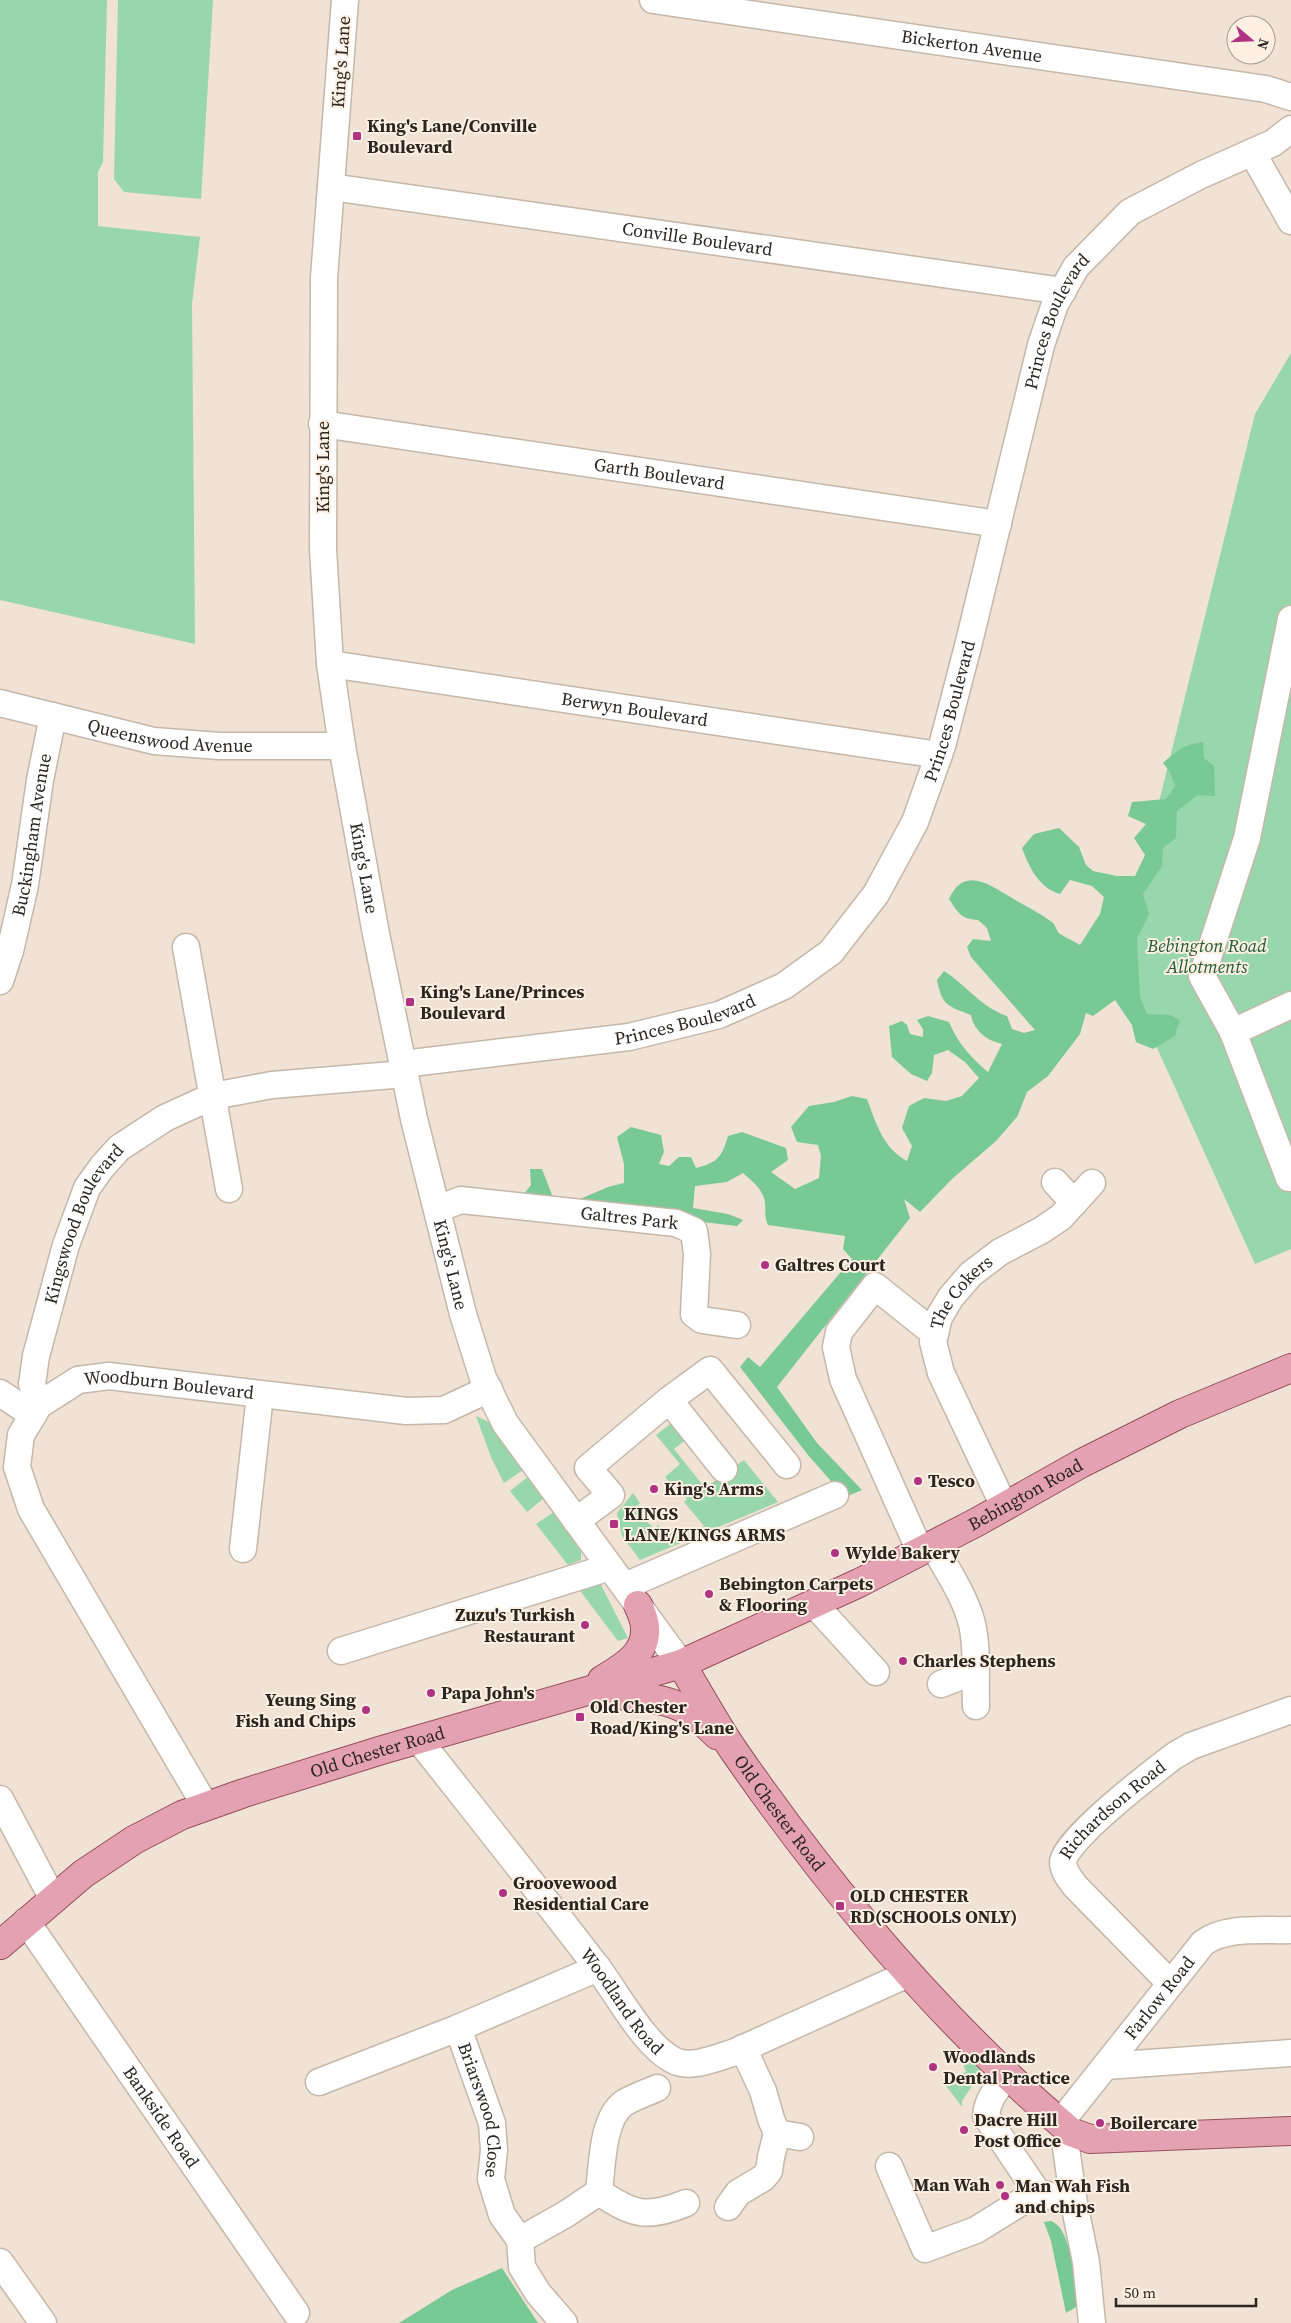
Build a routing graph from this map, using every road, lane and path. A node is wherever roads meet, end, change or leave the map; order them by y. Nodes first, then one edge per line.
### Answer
1 (345, 0) edge
2 (653, 0) edge
3 (1291, 97) edge
4 (1291, 129) edge
5 (1252, 152) junction
6 (331, 187) junction
7 (1291, 221) edge
8 (1063, 291) junction
9 (322, 424) junction
10 (998, 524) junction
11 (1291, 619) edge
12 (330, 664) junction
13 (0, 702) edge
14 (53, 716) junction
15 (342, 746) junction
16 (939, 755) junction
17 (186, 946) dead end
18 (0, 981) edge
19 (1291, 1005) edge
20 (1233, 1032) junction
21 (404, 1069) junction
22 (213, 1096) junction
23 (1291, 1178) edge
24 (1056, 1182) dead end
25 (1092, 1183) dead end
26 (229, 1189) dead end
27 (1074, 1203) junction
28 (436, 1209) junction
29 (737, 1326) dead end
30 (935, 1334) junction
31 (1291, 1368) edge
32 (488, 1389) junction
33 (0, 1393) edge
34 (260, 1394) junction
35 (669, 1400) junction
36 (36, 1410) junction
37 (787, 1465) dead end
38 (724, 1469) dead end
39 (835, 1495) dead end
40 (1004, 1506) junction
41 (576, 1521) junction
42 (926, 1548) junction
43 (243, 1549) dead end
44 (624, 1586) junction
45 (814, 1604) junction
46 (341, 1651) dead end
47 (681, 1664) junction
48 (975, 1671) junction
49 (876, 1672) dead end
50 (942, 1684) dead end
51 (577, 1695) junction
52 (976, 1706) dead end
53 (1291, 1710) edge
54 (419, 1740) junction
55 (734, 1750) junction
56 (0, 1799) edge
57 (206, 1807) junction
58 (53, 1898) junction
59 (26, 1921) junction
60 (1291, 1930) edge
61 (0, 1945) edge
62 (598, 1968) junction
63 (908, 1974) junction
64 (1170, 1983) junction
65 (458, 2028) junction
66 (743, 2048) junction
67 (1291, 2053) edge
68 (1106, 2066) junction
69 (1008, 2074) junction
70 (319, 2082) dead end
71 (657, 2088) dead end
72 (1066, 2128) junction
73 (1291, 2131) edge
74 (889, 2166) dead end
75 (599, 2192) junction
76 (1037, 2192) junction
77 (686, 2203) dead end
78 (1074, 2203) junction
79 (728, 2207) dead end
80 (520, 2240) junction
81 (0, 2262) edge
82 (296, 2313) dead end
83 (1086, 2320) edge
84 (43, 2323) edge
85 (564, 2323) edge

1 - 6 street, King's Lane
2 - 3 street, Bickerton Avenue
4 - 5 street, Princes Boulevard
5 - 7 street
5 - 8 street, Princes Boulevard
6 - 8 street, Conville Boulevard
6 - 9 street, King's Lane
8 - 10 street, Princes Boulevard
9 - 10 street, Garth Boulevard
9 - 12 street, King's Lane
10 - 16 street, Princes Boulevard
11 - 20 street
12 - 15 street, King's Lane
12 - 16 street, Berwyn Boulevard
13 - 14 street, Queenswood Avenue
14 - 15 street, Queenswood Avenue
14 - 18 street, Buckingham Avenue
15 - 21 street, King's Lane
16 - 21 street, Princes Boulevard
17 - 22 street
19 - 20 street
20 - 23 street
21 - 22 street, Kingswood Boulevard
21 - 28 street, King's Lane
22 - 26 street
22 - 36 street, Kingswood Boulevard
24 - 27 street
25 - 27 street, The Cokers
27 - 30 street, The Cokers
28 - 29 street, Galtres Park
28 - 32 street, King's Lane
30 - 40 street, The Cokers
30 - 42 street
31 - 40 main road, Bebington Road
32 - 34 street, Woodburn Boulevard
32 - 41 street, King's Lane
33 - 36 street
34 - 36 street, Woodburn Boulevard
34 - 43 street
35 - 37 street
35 - 38 street
35 - 41 street
36 - 57 street, Woodburn Boulevard
39 - 44 street
40 - 42 main road, Bebington Road
41 - 44 street, King's Lane
42 - 45 main road, Bebington Road
42 - 48 street
44 - 46 street
44 - 47 street, King's Lane
44 - 51 main road
45 - 47 main road, Bebington Road
45 - 49 street
47 - 51 main road, Old Chester Road
47 - 55 main road, Old Chester Road
48 - 50 street
48 - 52 street
51 - 54 main road, Old Chester Road
51 - 55 main road
53 - 64 street, Richardson Road
54 - 57 main road, Old Chester Road
54 - 62 street, Woodland Road
55 - 63 main road, Old Chester Road
56 - 58 street
57 - 58 main road, Old Chester Road
58 - 59 main road, Old Chester Road
59 - 61 main road, Old Chester Road
59 - 82 street, Bankside Road
60 - 64 street, Farlow Road
62 - 65 street
62 - 66 street, Woodland Road
63 - 66 street, Woodland Road
63 - 69 main road, Old Chester Road
64 - 68 street, Farlow Road
65 - 70 street
65 - 80 street, Briarswood Close
66 - 79 street
67 - 68 street
68 - 72 street, Farlow Road
69 - 72 main road, Old Chester Road
69 - 76 street
71 - 75 street
72 - 73 main road, Old Chester Road
72 - 78 street
74 - 76 street
75 - 77 street
75 - 80 street
76 - 78 street
78 - 83 street
80 - 85 street
81 - 84 street

